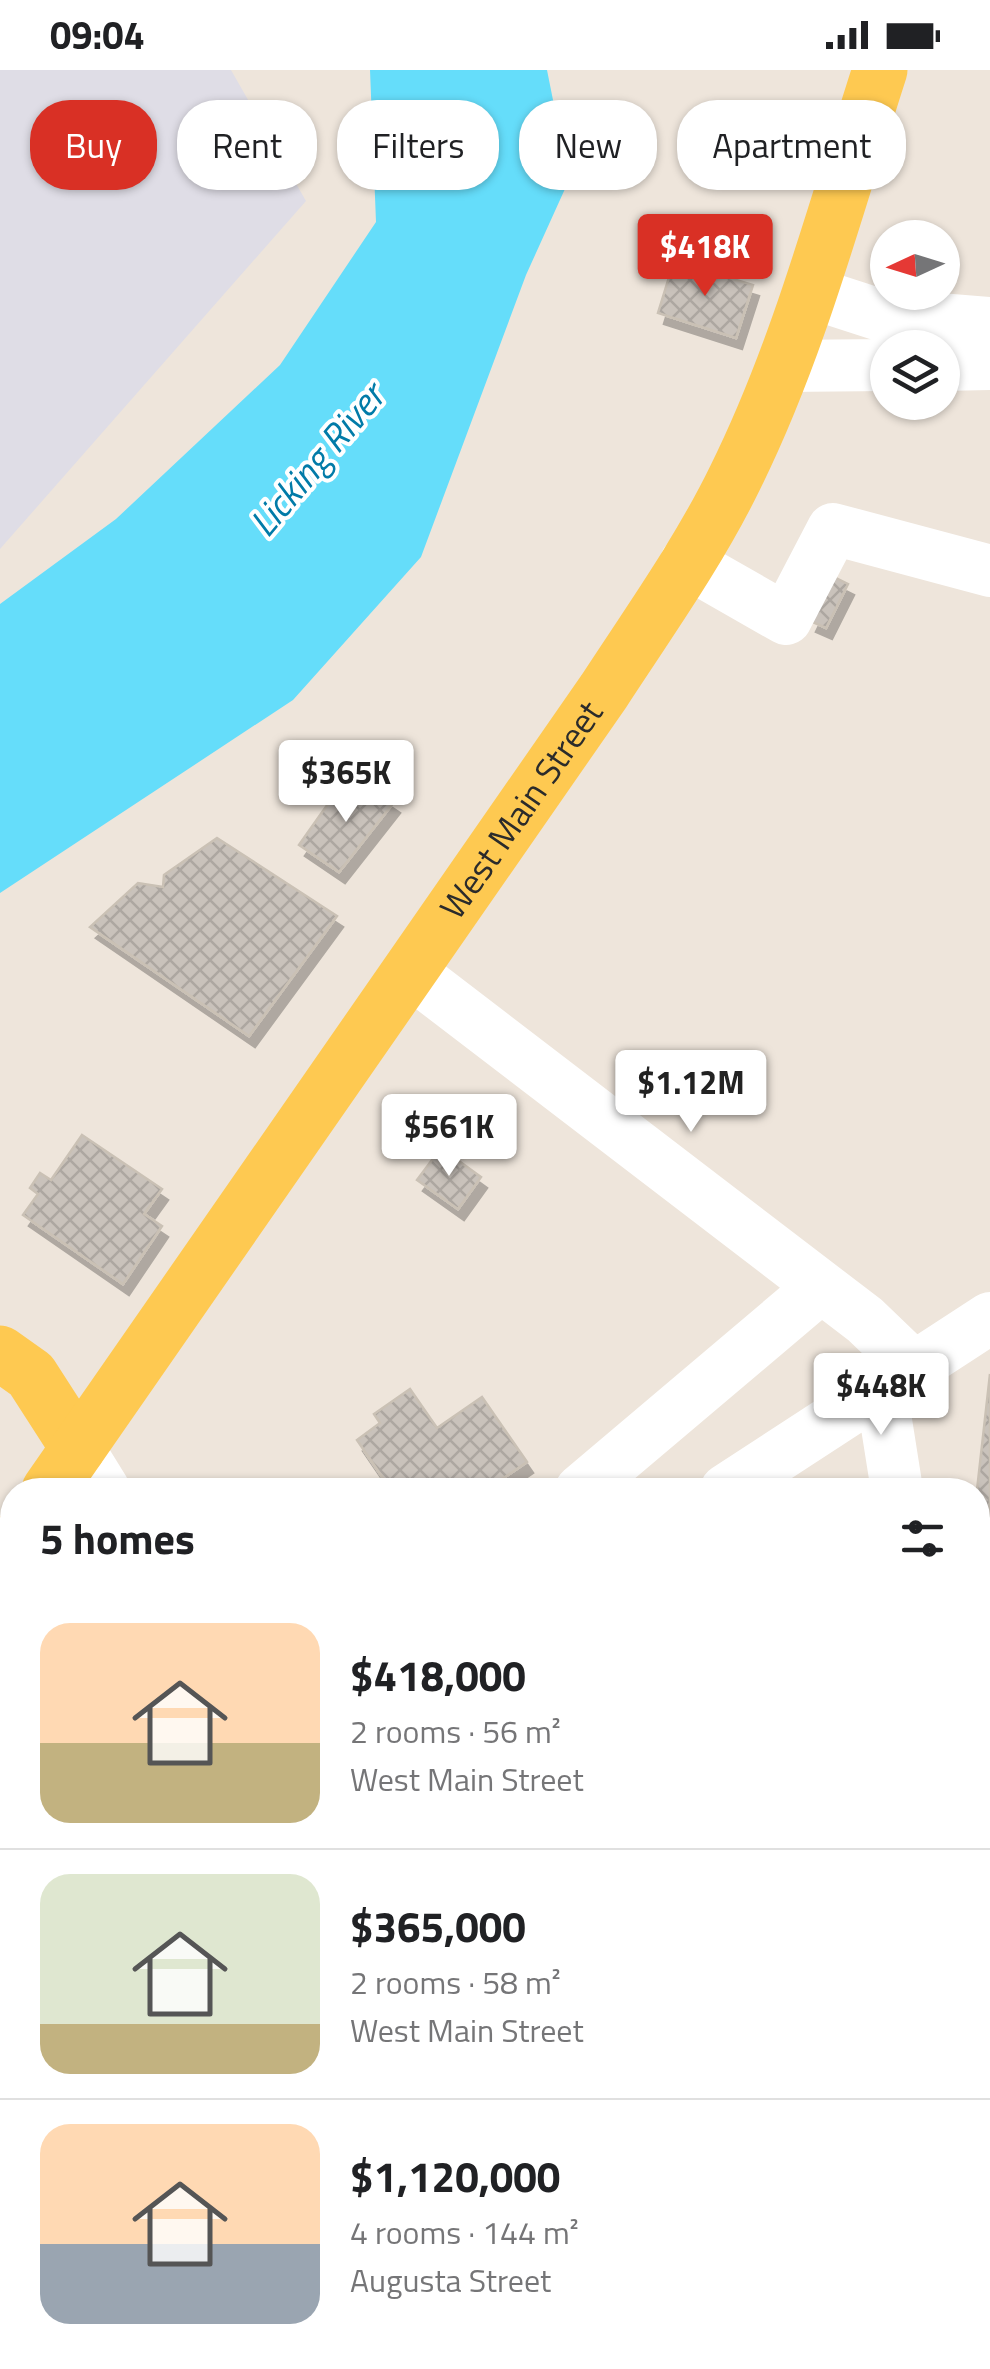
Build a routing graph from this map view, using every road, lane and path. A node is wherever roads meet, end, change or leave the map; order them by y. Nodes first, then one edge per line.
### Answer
1 (880, 70) edge
2 (809, 292) junction
3 (990, 323) edge
4 (990, 364) edge
5 (870, 365) edge
6 (960, 365) edge
7 (782, 366) junction
8 (686, 562) junction
9 (990, 571) edge
10 (408, 971) junction
11 (821, 1287) junction
12 (990, 1318) edge
13 (0, 1353) edge
14 (898, 1378) junction
15 (77, 1476) edge
16 (595, 1478) edge
17 (744, 1478) edge
18 (897, 1478) edge

1 - 2 main road, West Main Street
2 - 3 street
2 - 7 main road, West Main Street
4 - 6 street
5 - 7 street
7 - 8 main road, West Main Street
8 - 9 street
8 - 10 main road, West Main Street
10 - 11 street
10 - 15 main road, West Main Street
11 - 14 street
11 - 16 street
12 - 14 street
13 - 15 main road
14 - 17 street
14 - 18 street

